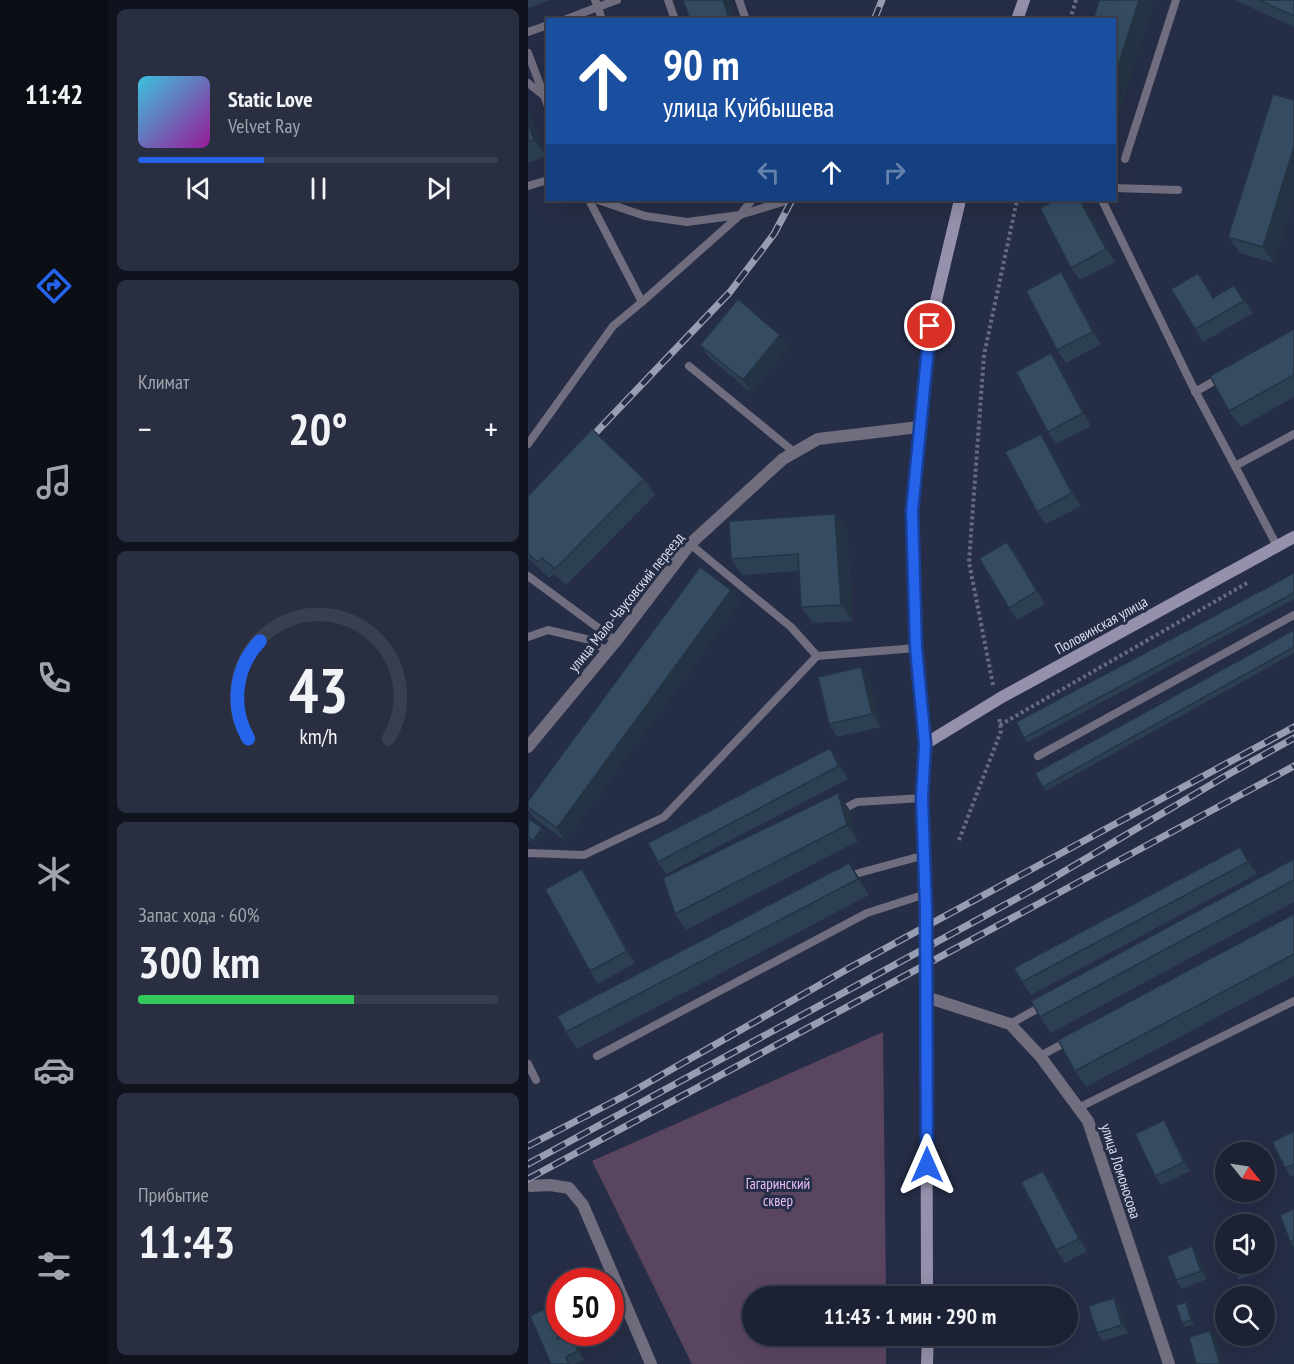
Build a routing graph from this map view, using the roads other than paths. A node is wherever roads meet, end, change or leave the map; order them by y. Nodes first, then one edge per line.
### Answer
1 (617, 0) edge
2 (668, 0) edge
3 (740, 0) edge
4 (1024, 0) edge
5 (1176, 0) edge
6 (596, 4) edge
7 (568, 18) edge
8 (674, 18) edge
9 (745, 18) edge
10 (1018, 18) edge
11 (546, 26) edge
12 (528, 33) edge
13 (528, 53) edge
14 (528, 83) edge
15 (543, 96) junction
16 (546, 102) edge
17 (1125, 159) dead end
18 (546, 181) edge
19 (528, 186) edge
20 (1116, 188) edge
21 (1178, 190) dead end
22 (591, 201) edge
23 (601, 201) edge
24 (751, 201) edge
25 (786, 201) edge
26 (960, 201) edge
27 (1102, 201) edge
28 (740, 215) junction
29 (642, 302) junction
30 (689, 366) dead end
31 (1235, 370) edge
32 (1195, 392) junction
33 (920, 427) junction
34 (1294, 434) edge
35 (528, 444) edge
36 (794, 452) junction
37 (1235, 466) junction
38 (1294, 537) edge
39 (690, 544) junction
40 (1277, 546) junction
41 (528, 576) edge
42 (1294, 615) edge
43 (528, 636) edge
44 (612, 646) junction
45 (916, 648) junction
46 (818, 656) junction
47 (925, 744) junction
48 (528, 747) edge
49 (1038, 756) dead end
50 (922, 798) junction
51 (826, 818) edge
52 (528, 853) edge
53 (925, 855) junction
54 (838, 884) edge
55 (926, 894) junction
56 (926, 998) junction
57 (1051, 1001) edge
58 (1294, 1001) edge
59 (1010, 1024) junction
60 (1080, 1034) edge
61 (597, 1056) dead end
62 (1040, 1056) junction
63 (528, 1064) edge
64 (536, 1080) dead end
65 (1078, 1107) junction
66 (531, 1186) dead end
67 (927, 1286) edge
68 (928, 1346) edge
69 (651, 1364) edge
70 (927, 1364) edge
71 (1169, 1364) edge

1 - 6 lane
2 - 8 lane
3 - 9 lane
4 - 10 main road
5 - 17 lane
6 - 7 lane
11 - 12 lane
13 - 15 lane
14 - 15 lane
15 - 16 lane
18 - 19 lane
20 - 21 lane
22 - 29 lane
23 - 28 lane
24 - 28 lane
25 - 28 lane
26 - 33 main road
27 - 32 lane
28 - 29 lane
29 - 35 lane
30 - 36 lane
31 - 32 lane
32 - 37 lane
33 - 36 street, улица Мало-Чаусовский переезд
33 - 45 main road
34 - 37 lane
36 - 39 street, улица Мало-Чаусовский переезд
37 - 40 lane
38 - 40 main road, Половинская улица
39 - 44 street, улица Мало-Чаусовский переезд
39 - 46 lane
40 - 47 main road, Половинская улица
41 - 44 lane
42 - 49 lane
43 - 44 lane
44 - 48 street, улица Мало-Чаусовский переезд
45 - 46 lane
45 - 47 main road
46 - 52 lane
47 - 50 main road
50 - 51 lane
50 - 53 main road
53 - 54 lane
53 - 55 main road
55 - 56 main road
55 - 61 lane
56 - 59 street, улица Ломоносова
56 - 67 main road
57 - 59 lane
58 - 65 lane
59 - 62 street, улица Ломоносова
60 - 62 lane
62 - 65 street, улица Ломоносова
63 - 64 lane
65 - 71 street, улица Ломоносова
66 - 69 street
68 - 70 main road

